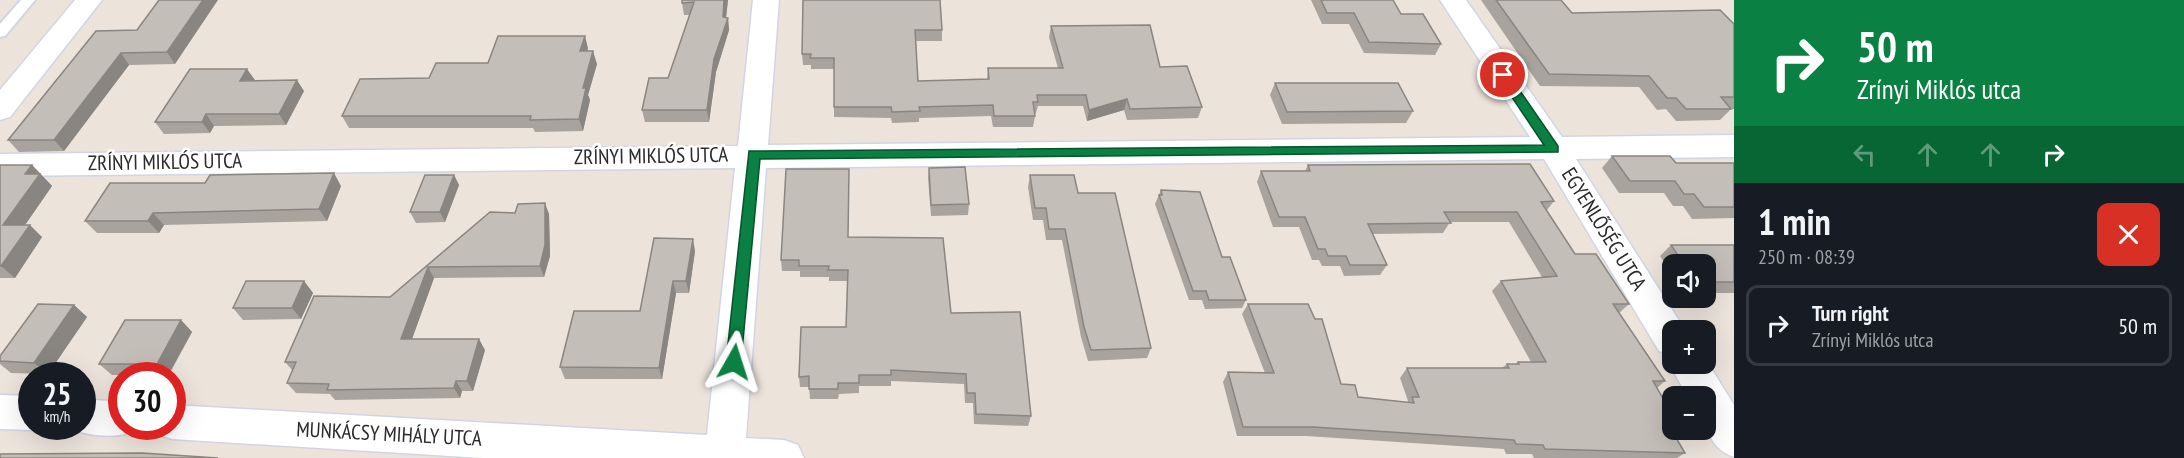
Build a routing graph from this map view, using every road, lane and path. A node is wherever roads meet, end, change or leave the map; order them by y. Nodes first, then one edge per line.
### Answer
1 (28, 0) edge
2 (89, 0) edge
3 (766, 0) edge
4 (1453, 0) edge
5 (0, 33) edge
6 (0, 110) edge
7 (1734, 146) edge
8 (1554, 149) junction
9 (754, 155) junction
10 (0, 165) edge
11 (1662, 324) edge
12 (1694, 374) edge
13 (0, 412) edge
14 (18, 413) edge
15 (186, 423) edge
16 (1734, 439) edge
17 (725, 454) junction
18 (784, 458) edge

1 - 5 lane
2 - 6 street
3 - 9 street
4 - 8 street, EGYENLŐSÉG UTCA
7 - 8 street, ZRÍNYI MIKLÓS UTCA
8 - 9 street, ZRÍNYI MIKLÓS UTCA
8 - 11 street, EGYENLŐSÉG UTCA
9 - 10 street, ZRÍNYI MIKLÓS UTCA
9 - 17 street
12 - 16 street
13 - 14 street
15 - 17 street, MUNKÁCSY MIHÁLY UTCA
17 - 18 street, MUNKÁCSY MIHÁLY UTCA

